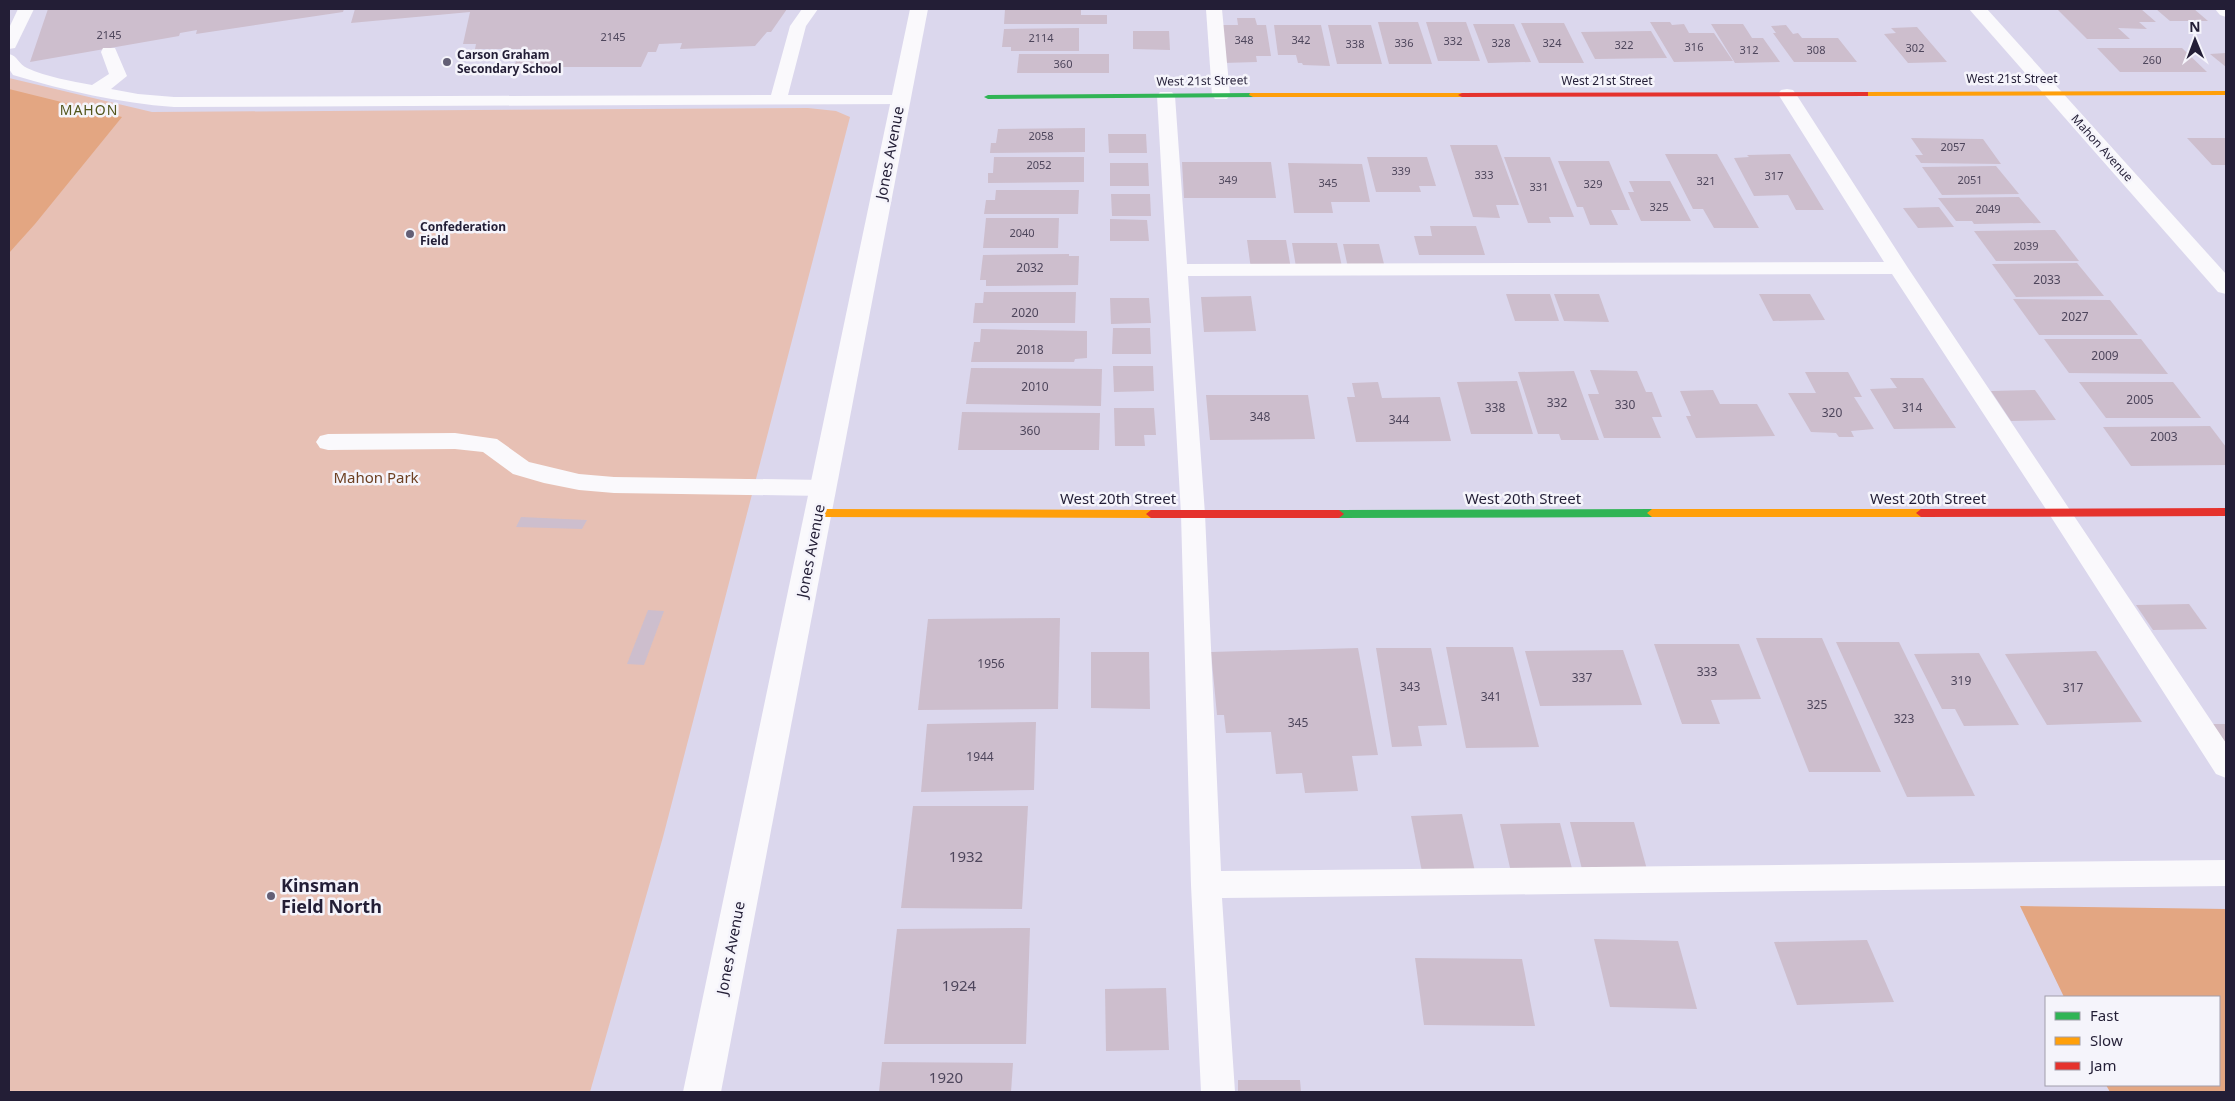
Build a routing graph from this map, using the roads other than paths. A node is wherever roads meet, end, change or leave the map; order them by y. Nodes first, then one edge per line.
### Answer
1 (26, 9) edge
2 (810, 9) edge
3 (919, 9) edge
4 (1214, 9) edge
5 (1978, 9) edge
6 (2222, 9) edge
7 (2226, 12) edge
8 (9, 44) edge
9 (109, 52) dead end
10 (9, 59) edge
11 (94, 91) junction
12 (2052, 92) junction
13 (2226, 93) edge
14 (1787, 94) junction
15 (1221, 95) junction
16 (1166, 96) junction
17 (988, 97) dead end
18 (778, 100) junction
19 (901, 100) junction
20 (1898, 268) junction
21 (1177, 270) junction
22 (2226, 286) edge
23 (328, 442) dead end
24 (822, 500) junction
25 (2226, 512) edge
26 (1193, 514) junction
27 (2062, 514) junction
28 (2226, 766) edge
29 (2226, 873) edge
30 (1206, 885) junction
31 (702, 1092) edge
32 (1218, 1092) edge

1 - 8 lane
2 - 18 lane
3 - 19 street, Jones Avenue
4 - 15 lane
5 - 12 street, Mahon Avenue
6 - 7 lane
9 - 11 lane
10 - 11 lane
11 - 18 lane
12 - 13 street, West 21st Street
12 - 14 street, West 21st Street
12 - 22 street, Mahon Avenue
14 - 15 street, West 21st Street
14 - 20 lane
15 - 16 street, West 21st Street
16 - 17 street, West 21st Street
16 - 21 lane
18 - 19 lane
19 - 24 street, Jones Avenue
20 - 21 lane
20 - 27 lane
21 - 26 lane
23 - 24 lane
24 - 26 street, West 20th Street
24 - 31 street, Jones Avenue
25 - 27 street, West 20th Street
26 - 27 street, West 20th Street
26 - 30 lane
27 - 28 lane
29 - 30 lane
30 - 32 lane

